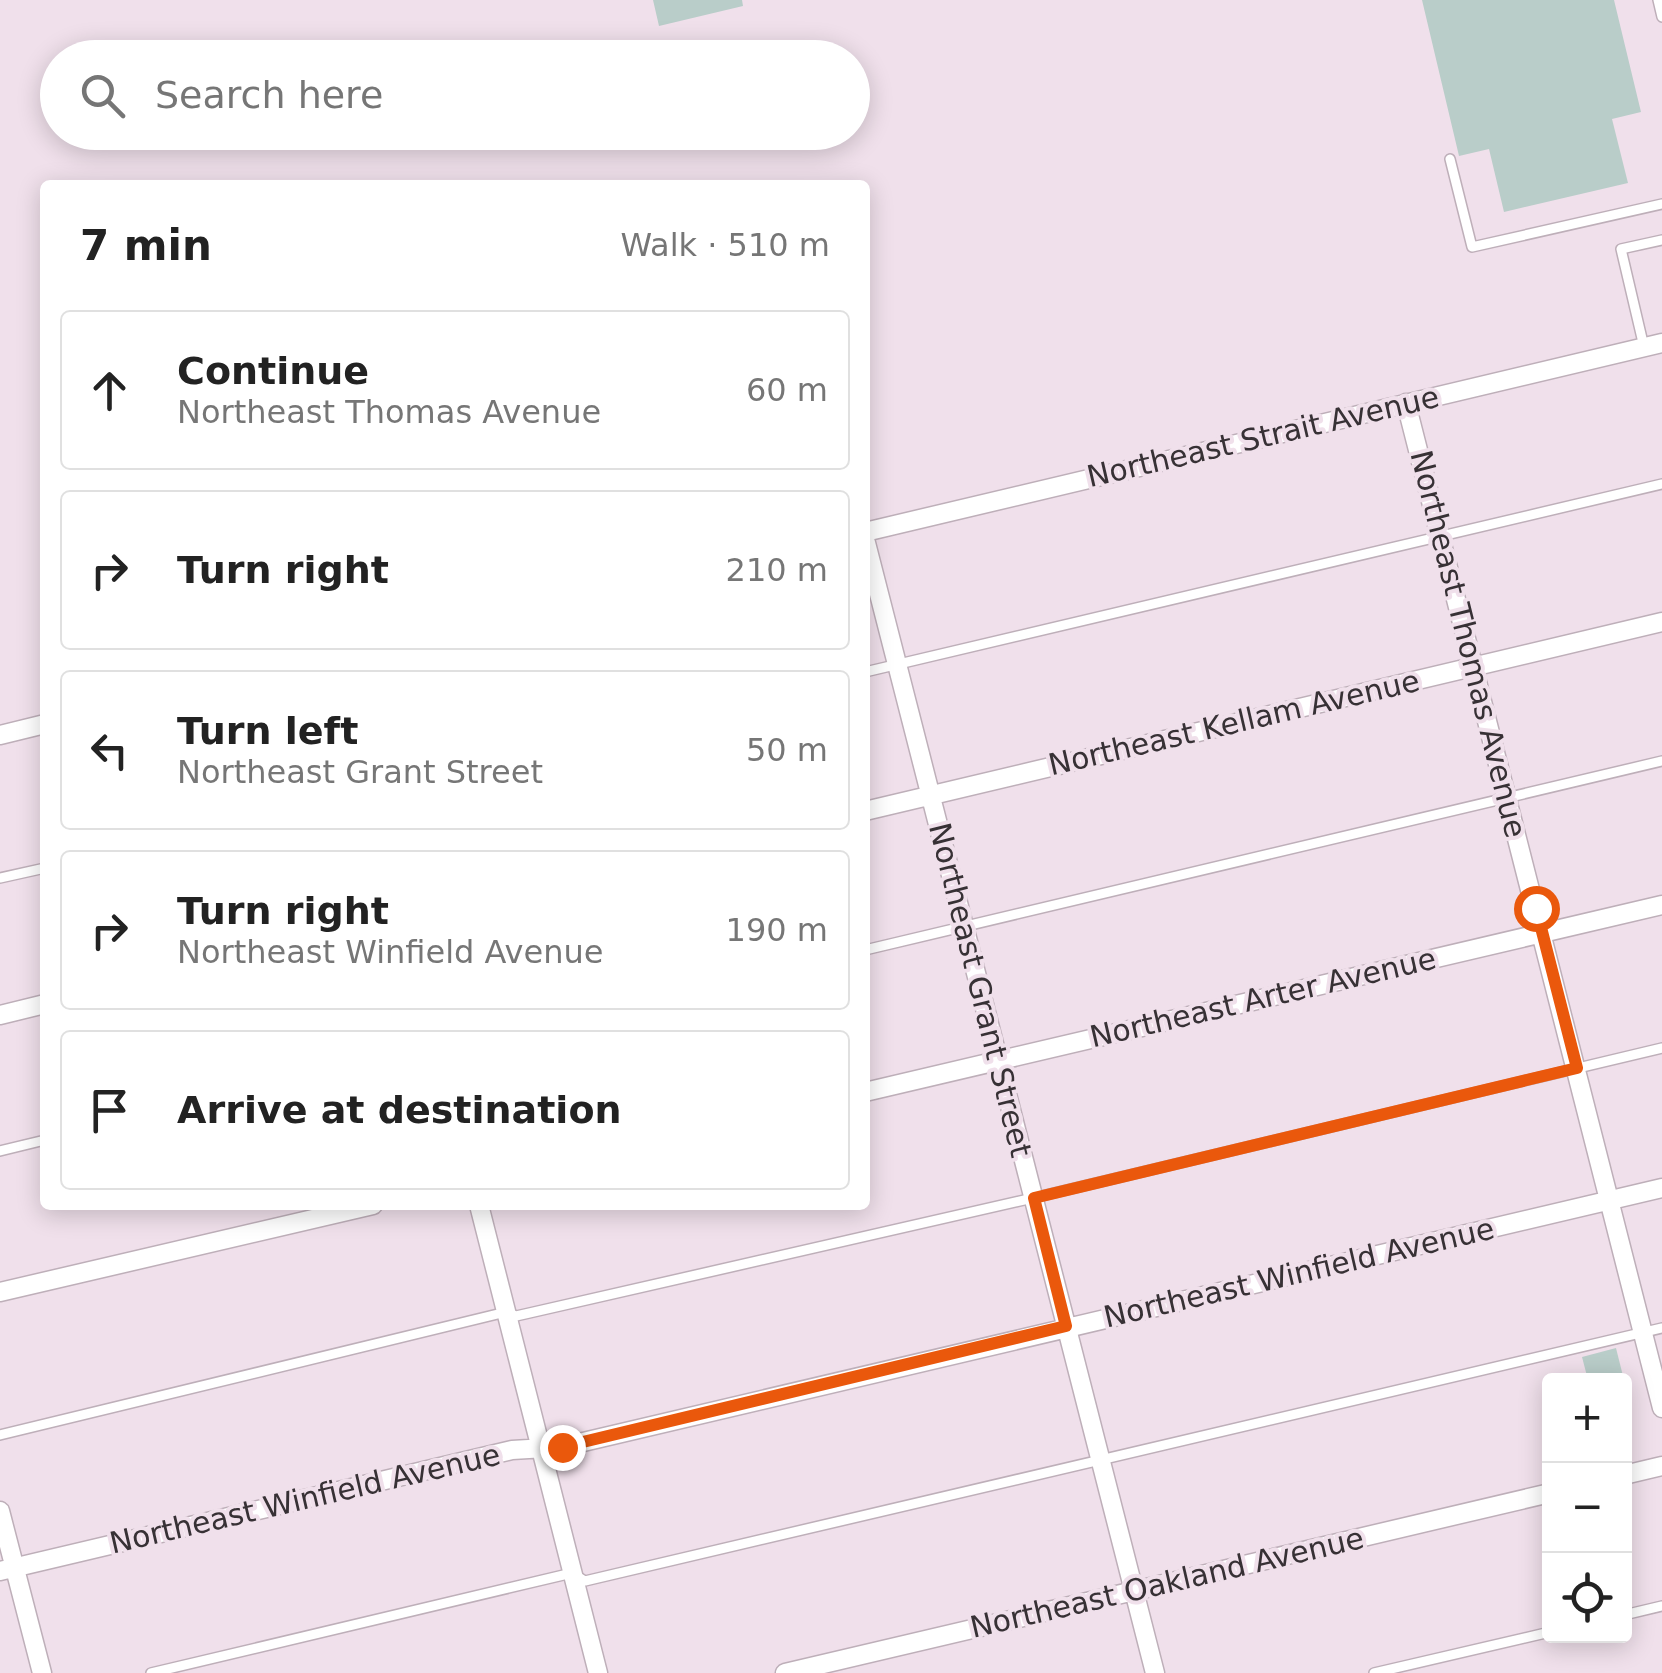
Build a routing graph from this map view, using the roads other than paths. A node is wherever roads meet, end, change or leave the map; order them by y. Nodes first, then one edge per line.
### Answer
1 (1658, 0) edge
2 (1662, 18) edge
3 (1450, 159) dead end
4 (1662, 204) edge
5 (1662, 240) edge
6 (1653, 345) edge
7 (1406, 403) junction
8 (1662, 484) edge
9 (870, 531) edge
10 (1441, 536) junction
11 (870, 559) edge
12 (1662, 622) edge
13 (897, 664) junction
14 (1474, 666) junction
15 (870, 671) edge
16 (40, 725) edge
17 (0, 735) edge
18 (1662, 760) edge
19 (930, 795) junction
20 (1506, 797) junction
21 (870, 810) edge
22 (40, 869) edge
23 (0, 878) edge
24 (1662, 904) edge
25 (964, 927) junction
26 (1542, 933) junction
27 (870, 949) edge
28 (40, 1005) edge
29 (0, 1014) edge
30 (1662, 1048) edge
31 (998, 1060) junction
32 (1577, 1068) junction
33 (870, 1091) edge
34 (40, 1141) edge
35 (0, 1150) edge
36 (1662, 1188) edge
37 (1034, 1198) junction
38 (1610, 1200) junction
39 (352, 1210) edge
40 (480, 1210) edge
41 (0, 1292) edge
42 (506, 1312) junction
43 (1066, 1326) junction
44 (1653, 1330) edge
45 (1662, 1408) edge
46 (0, 1434) edge
47 (540, 1448) junction
48 (1100, 1459) junction
49 (1662, 1466) edge
50 (1632, 1473) edge
51 (1542, 1495) edge
52 (0, 1511) edge
53 (7, 1570) edge
54 (572, 1573) junction
55 (1134, 1591) junction
56 (1662, 1606) edge
57 (1632, 1613) edge
58 (1542, 1634) edge
59 (42, 1673) edge
60 (152, 1673) edge
61 (598, 1673) edge
62 (785, 1673) edge
63 (1155, 1673) edge
64 (1374, 1673) edge

1 - 2 lane
3 - 4 lane
5 - 6 lane
6 - 7 street, Northeast Strait Avenue
7 - 9 street, Northeast Strait Avenue
7 - 10 street, Northeast Thomas Avenue
8 - 10 lane
10 - 13 lane
10 - 14 street, Northeast Thomas Avenue
11 - 13 street, Northeast Grant Street
12 - 14 street, Northeast Kellam Avenue
13 - 15 lane
13 - 19 street, Northeast Grant Street
14 - 19 street, Northeast Kellam Avenue
14 - 20 street, Northeast Thomas Avenue
16 - 17 street
18 - 20 lane
19 - 21 street, Northeast Kellam Avenue
19 - 25 street, Northeast Grant Street
20 - 25 lane
20 - 26 street, Northeast Thomas Avenue
22 - 23 lane
24 - 26 street, Northeast Arter Avenue
25 - 27 lane
25 - 31 street, Northeast Grant Street
26 - 31 street, Northeast Arter Avenue
26 - 32 street, Northeast Thomas Avenue
28 - 29 street
30 - 32 lane
31 - 33 street, Northeast Arter Avenue
31 - 37 street, Northeast Grant Street
32 - 37 lane
32 - 38 street, Northeast Thomas Avenue
34 - 35 lane
36 - 38 street, Northeast Winfield Avenue
37 - 42 lane
37 - 43 street, Northeast Grant Street
38 - 43 street, Northeast Winfield Avenue
38 - 44 street, Northeast Thomas Avenue
39 - 41 street
40 - 42 street
42 - 46 lane
42 - 47 street
43 - 47 street, Northeast Winfield Avenue
43 - 48 street, Northeast Grant Street
44 - 45 street, Northeast Thomas Avenue
44 - 48 lane
47 - 53 street, Northeast Winfield Avenue
47 - 54 street
48 - 54 lane
48 - 55 street, Northeast Grant Street
49 - 50 street
51 - 55 street, Northeast Oakland Avenue
52 - 53 street
53 - 59 street
54 - 60 lane
54 - 61 street
55 - 62 street, Northeast Oakland Avenue
55 - 63 street, Northeast Grant Street
56 - 57 lane
58 - 64 lane

